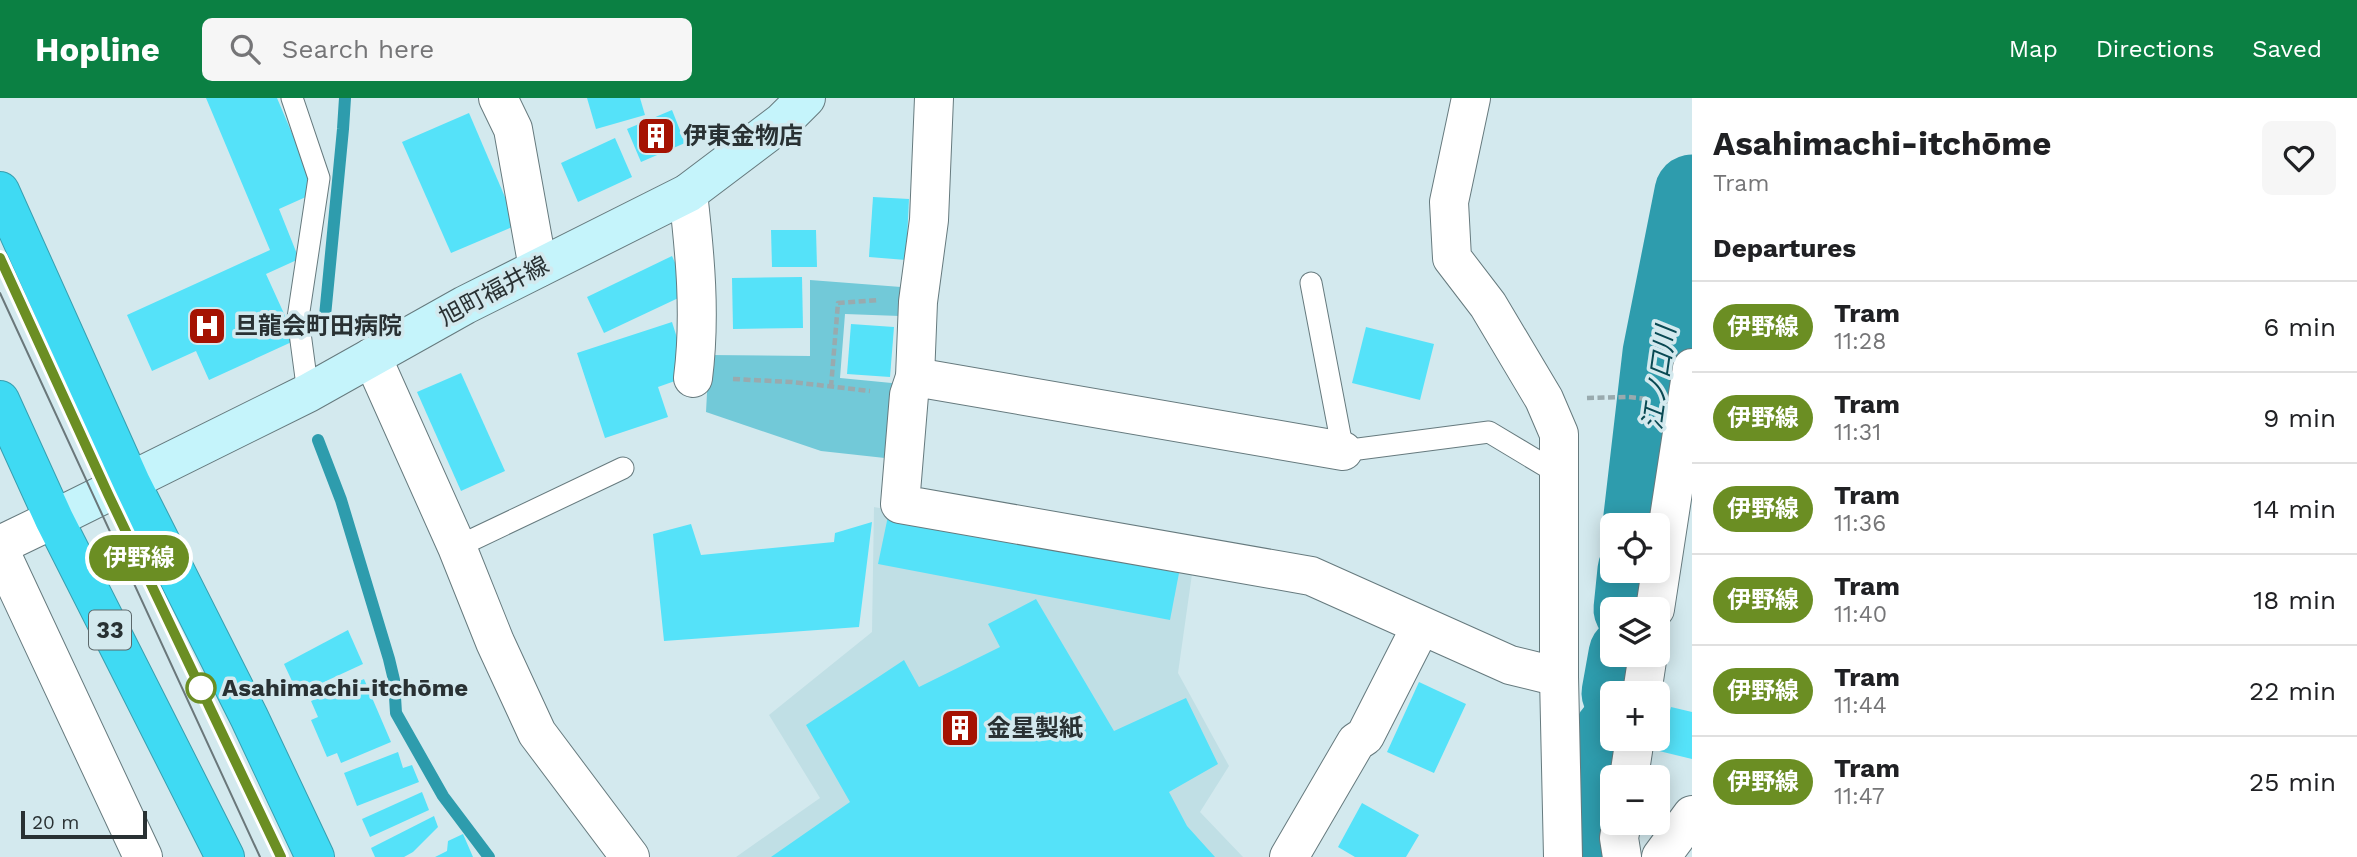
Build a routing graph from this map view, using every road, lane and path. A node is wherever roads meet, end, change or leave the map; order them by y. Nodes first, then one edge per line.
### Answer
1 (292, 98) edge
2 (498, 98) edge
3 (806, 98) edge
4 (934, 98) edge
5 (1471, 98) edge
6 (0, 191) edge
7 (688, 192) junction
8 (538, 268) junction
9 (1311, 283) dead end
10 (918, 302) junction
11 (372, 357) junction
12 (1692, 368) edge
13 (693, 378) joint
14 (912, 386) junction
15 (831, 387) junction
16 (308, 393) junction
17 (0, 400) edge
18 (1343, 451) junction
19 (623, 468) dead end
20 (1559, 474) junction
21 (131, 483) junction
22 (54, 519) junction
23 (0, 545) edge
24 (457, 547) junction
25 (0, 551) edge
26 (1657, 597) edge
27 (1421, 626) junction
28 (1559, 677) junction
29 (1692, 815) edge
30 (1620, 835) edge
31 (143, 857) edge
32 (225, 857) edge
33 (315, 857) edge
34 (630, 857) edge
35 (1289, 857) edge
36 (1563, 857) edge
37 (1622, 857) edge
38 (1661, 857) edge

1 - 16 lane
2 - 8 street
3 - 7 street, 旭町福井線
4 - 10 street
5 - 20 street
6 - 21 highway
7 - 8 street, 旭町福井線
7 - 13 street
8 - 11 street, 旭町福井線
9 - 18 lane
10 - 14 street
10 - 15 path
11 - 16 street, 旭町福井線
11 - 24 street
12 - 26 street
13 - 15 path
14 - 15 path
14 - 18 street
14 - 27 street
16 - 21 street, 旭町福井線
17 - 22 highway, 33
18 - 20 lane
19 - 24 lane
20 - 28 street
21 - 22 street, 旭町福井線
21 - 33 highway
22 - 23 street
22 - 32 highway, 33
24 - 34 street
25 - 31 street
27 - 28 street
27 - 35 street
28 - 36 street
29 - 38 street
30 - 37 street

